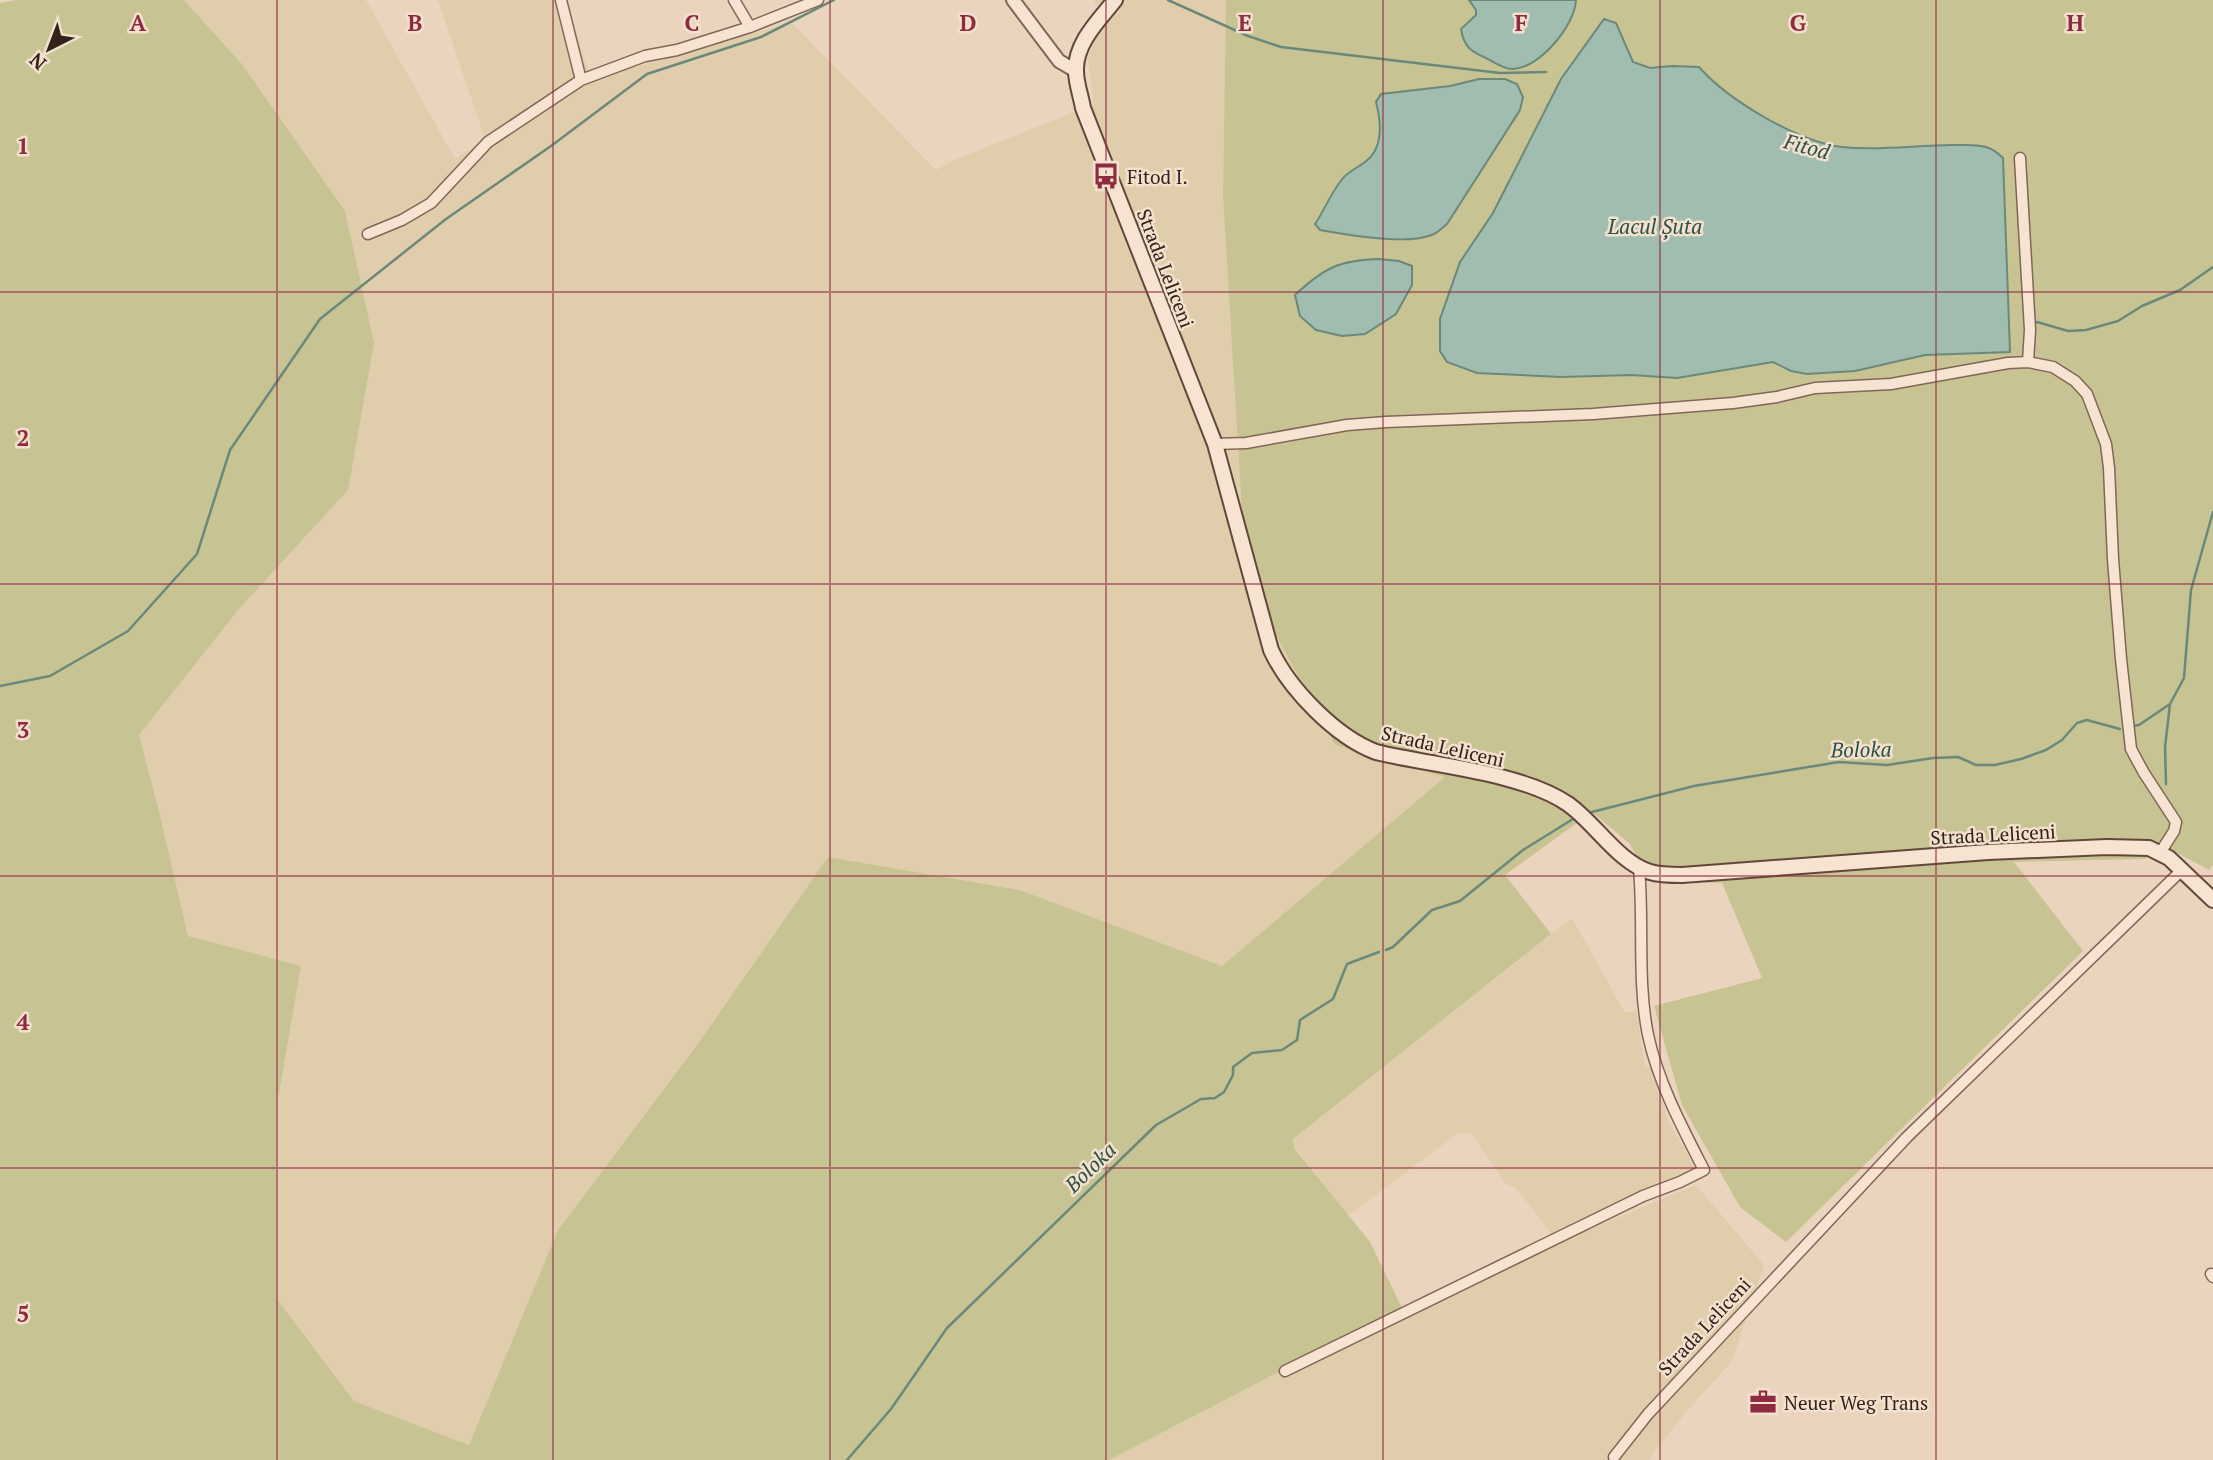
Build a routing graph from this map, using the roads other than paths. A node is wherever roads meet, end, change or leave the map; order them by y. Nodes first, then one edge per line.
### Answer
1 (561, 0) edge
2 (734, 0) edge
3 (818, 0) edge
4 (1013, 0) edge
5 (1115, 0) edge
6 (750, 27) junction
7 (1076, 71) junction
8 (581, 80) junction
9 (2020, 158) dead end
10 (368, 234) dead end
11 (2028, 362) junction
12 (1215, 444) junction
13 (2160, 853) junction
14 (1639, 868) junction
15 (2183, 869) junction
16 (2213, 900) edge
17 (1286, 1371) dead end
18 (1614, 1457) dead end

1 - 8 street
2 - 6 street
3 - 6 street
4 - 7 street
5 - 7 main road
6 - 8 street
7 - 12 main road, Strada Leliceni
8 - 10 street
9 - 11 street
11 - 12 street
11 - 13 street
12 - 14 main road, Strada Leliceni
13 - 14 main road, Strada Leliceni
13 - 15 main road, Strada Leliceni
14 - 17 street
15 - 16 main road, Strada Leliceni
15 - 18 street, Strada Leliceni

